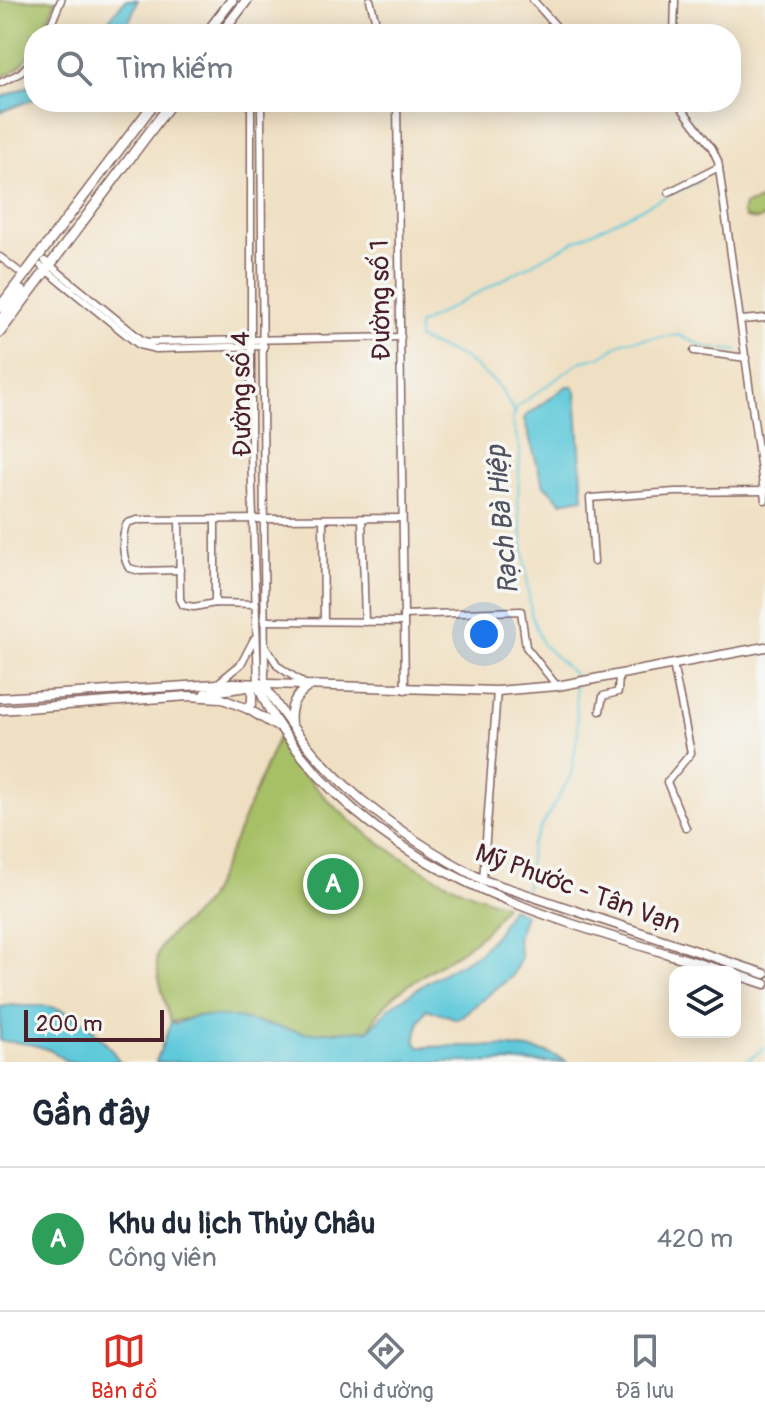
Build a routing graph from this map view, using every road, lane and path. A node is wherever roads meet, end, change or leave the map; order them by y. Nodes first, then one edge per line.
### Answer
1 (61, 0) edge
2 (225, 0) edge
3 (232, 0) edge
4 (241, 0) edge
5 (247, 0) edge
6 (370, 0) edge
7 (533, 0) edge
8 (675, 0) edge
9 (51, 24) edge
10 (214, 24) edge
11 (216, 24) edge
12 (218, 24) edge
13 (219, 24) edge
14 (376, 24) edge
15 (554, 24) edge
16 (674, 24) edge
17 (24, 69) edge
18 (0, 83) edge
19 (144, 112) edge
20 (161, 112) edge
21 (251, 112) edge
22 (261, 112) edge
23 (397, 112) edge
24 (685, 112) edge
25 (719, 167) junction
26 (669, 192) dead end
27 (0, 257) edge
28 (45, 265) junction
29 (23, 274) junction
30 (3, 303) edge
31 (765, 318) edge
32 (741, 320) junction
33 (0, 321) edge
34 (0, 332) edge
35 (401, 337) junction
36 (251, 339) junction
37 (261, 344) junction
38 (148, 345) junction
39 (251, 348) junction
40 (694, 351) dead end
41 (746, 358) junction
42 (765, 419) edge
43 (755, 420) junction
44 (762, 452) edge
45 (763, 473) edge
46 (765, 492) edge
47 (765, 500) edge
48 (402, 518) junction
49 (215, 519) junction
50 (253, 519) junction
51 (264, 519) junction
52 (323, 519) junction
53 (362, 519) junction
54 (179, 520) junction
55 (594, 562) dead end
56 (180, 570) junction
57 (215, 603) junction
58 (254, 604) junction
59 (263, 604) junction
60 (403, 618) junction
61 (264, 621) junction
62 (324, 621) junction
63 (365, 622) junction
64 (255, 636) junction
65 (264, 643) junction
66 (765, 647) edge
67 (673, 664) junction
68 (619, 675) junction
69 (258, 685) junction
70 (310, 686) junction
71 (557, 686) junction
72 (212, 688) junction
73 (405, 690) junction
74 (497, 691) junction
75 (188, 696) junction
76 (0, 698) edge
77 (233, 702) junction
78 (248, 709) junction
79 (0, 710) edge
80 (600, 711) dead end
81 (291, 724) junction
82 (281, 729) junction
83 (374, 812) junction
84 (366, 821) junction
85 (686, 828) dead end
86 (483, 880) junction
87 (709, 966) edge
88 (765, 974) edge
89 (741, 976) edge
90 (765, 984) edge

1 - 9 street
2 - 10 highway
3 - 11 highway
4 - 12 highway
5 - 13 highway
6 - 14 street
7 - 15 street
8 - 16 street
17 - 18 street
19 - 29 highway
20 - 28 highway
21 - 36 street, Đường số 4
22 - 37 street, Đường số 4
23 - 35 street, Đường số 1
24 - 25 street
25 - 26 street
25 - 32 street
27 - 29 street
28 - 33 highway
28 - 34 highway
28 - 38 street
29 - 30 highway
31 - 32 street
32 - 41 street
35 - 37 street
35 - 48 street, Đường số 1
36 - 37 street
36 - 38 street
36 - 39 street, Đường số 4
37 - 39 street
37 - 51 street, Đường số 4
38 - 39 street
39 - 50 street, Đường số 4
40 - 41 street
41 - 43 street
42 - 43 street
43 - 44 street
44 - 45 street
45 - 46 street
46 - 47 street
46 - 55 street
48 - 53 street
48 - 60 street, Đường số 1
49 - 50 street
49 - 54 street
49 - 57 street
50 - 51 street
50 - 58 street, Đường số 4
51 - 52 street
51 - 59 street, Đường số 4
52 - 53 street
52 - 62 street
53 - 63 street
54 - 56 street
54 - 56 street
56 - 57 street
57 - 58 street
58 - 59 street
58 - 64 street, Đường số 4
59 - 61 street, Đường số 4
60 - 63 street
60 - 71 street
60 - 73 street, Đường số 1
61 - 62 street
61 - 65 street, Đường số 4
62 - 63 street
64 - 69 street, Đường số 4
64 - 72 street
65 - 69 street, Đường số 4
65 - 70 street
66 - 67 main road
67 - 68 main road
67 - 85 street
68 - 71 main road
68 - 80 street
69 - 70 main road
69 - 72 main road
69 - 77 main road
69 - 78 main road
69 - 81 main road, Mỹ Phước - Tân Vạn
69 - 82 main road, Mỹ Phước - Tân Vạn
70 - 73 main road
70 - 81 main road
71 - 74 main road
72 - 75 main road
72 - 76 main road
73 - 74 main road
74 - 86 street
75 - 77 main road, Mỹ Phước - Tân Vạn
75 - 79 main road, Mỹ Phước - Tân Vạn
77 - 78 main road, Mỹ Phước - Tân Vạn
78 - 82 main road, Mỹ Phước - Tân Vạn
81 - 83 main road, Mỹ Phước - Tân Vạn
82 - 84 main road, Mỹ Phước - Tân Vạn
83 - 84 main road
83 - 86 main road, Mỹ Phước - Tân Vạn
84 - 87 main road, Mỹ Phước - Tân Vạn
86 - 88 main road, Mỹ Phước - Tân Vạn
89 - 90 main road

